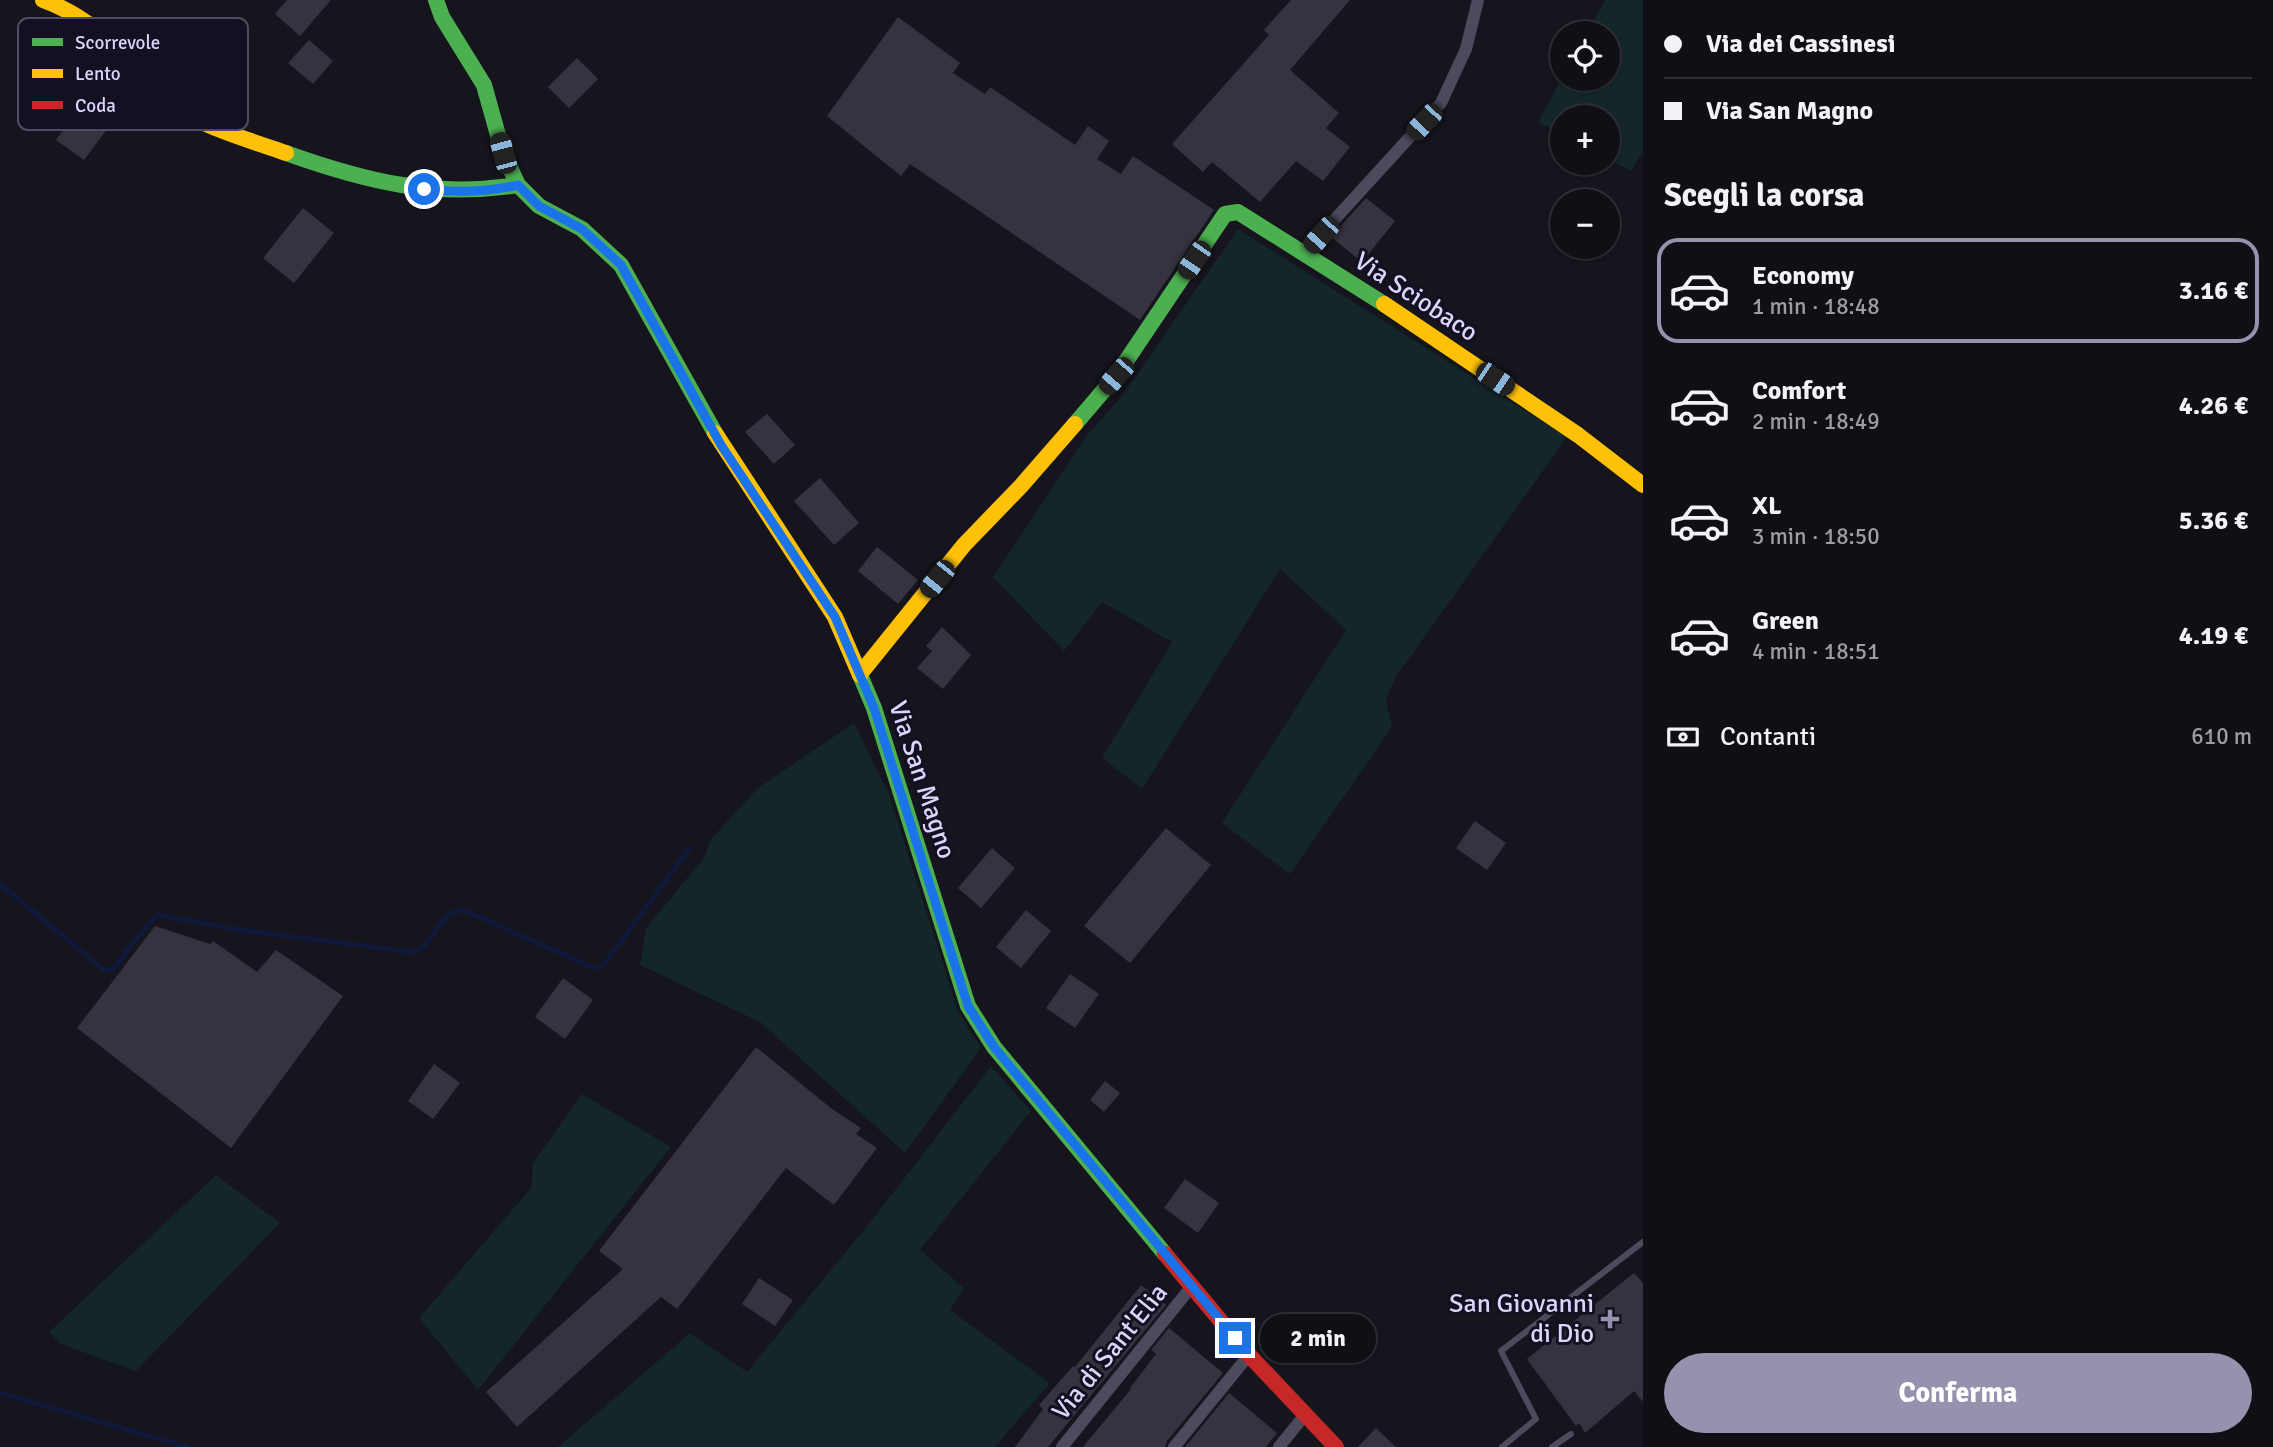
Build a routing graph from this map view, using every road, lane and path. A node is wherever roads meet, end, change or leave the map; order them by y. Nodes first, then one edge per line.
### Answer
1 (43, 0) edge
2 (436, 0) edge
3 (1478, 0) edge
4 (81, 18) edge
5 (225, 130) edge
6 (518, 185) junction
7 (1303, 254) junction
8 (1643, 485) edge
9 (860, 674) junction
10 (1643, 1242) edge
11 (1192, 1286) junction
12 (1249, 1355) junction
13 (1304, 1416) junction
14 (1571, 1434) dead end
15 (1062, 1447) edge
16 (1174, 1447) edge
17 (1279, 1447) edge
18 (1336, 1447) edge
19 (1502, 1447) edge
20 (1552, 1447) edge

1 - 4 street
2 - 6 street, Via San Magno
3 - 7 street
5 - 6 street
6 - 9 street, Via San Magno
7 - 8 street, Via Sciobaco
7 - 9 street, Via Sciobaco
9 - 11 street, Via San Magno
10 - 19 lane
11 - 12 street, Via San Magno
11 - 15 street, Via di Sant'Elia
12 - 13 street, Via San Magno
12 - 16 street
13 - 17 street
13 - 18 street, Via San Magno
14 - 20 lane

